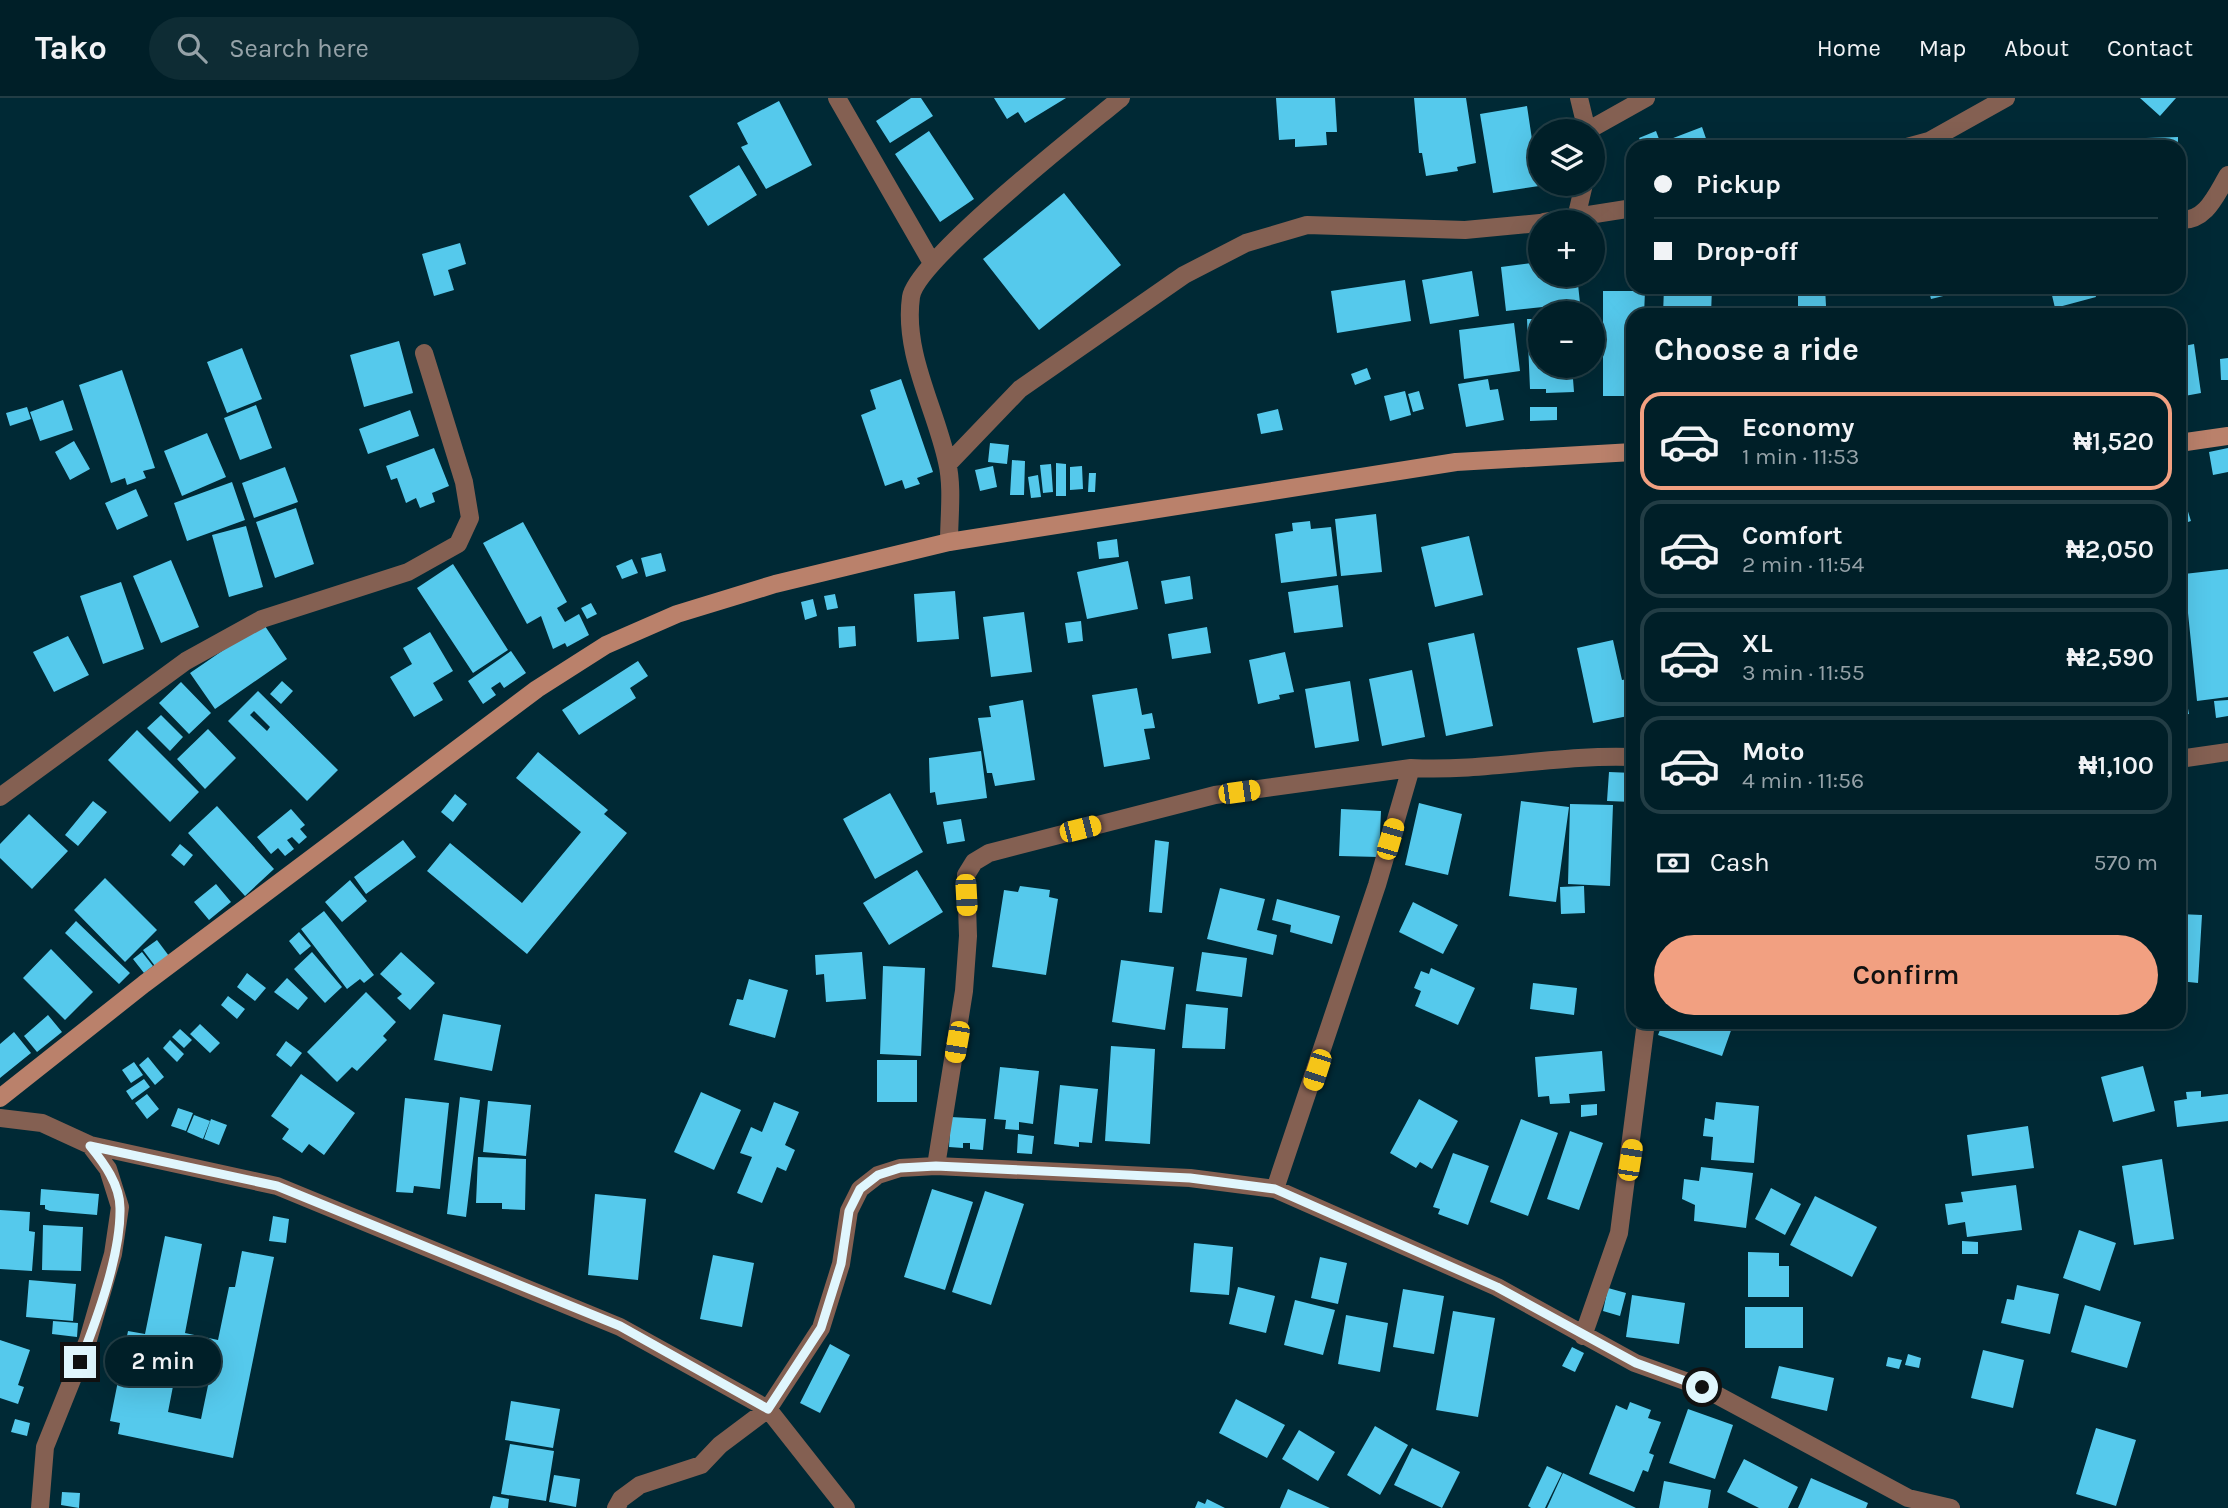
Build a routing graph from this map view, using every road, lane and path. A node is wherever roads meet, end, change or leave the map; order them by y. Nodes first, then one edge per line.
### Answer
1 (837, 98) edge
2 (1121, 98) edge
3 (1579, 98) edge
4 (1646, 98) edge
5 (2006, 98) edge
6 (1584, 119) edge
7 (1605, 121) edge
8 (1941, 140) edge
9 (2228, 175) edge
10 (1626, 209) edge
11 (1605, 213) edge
12 (2186, 221) edge
13 (1528, 224) edge
14 (932, 263) junction
15 (424, 352) dead end
16 (2228, 436) edge
17 (2186, 442) edge
18 (1626, 452) edge
19 (948, 464) junction
20 (949, 542) junction
21 (2228, 752) edge
22 (1626, 757) edge
23 (2186, 758) edge
24 (1411, 768) junction
25 (0, 797) edge
26 (1645, 1029) edge
27 (0, 1098) edge
28 (0, 1118) edge
29 (90, 1146) junction
30 (936, 1166) junction
31 (1275, 1189) junction
32 (1583, 1336) junction
33 (768, 1409) junction
34 (40, 1508) edge
35 (616, 1508) edge
36 (846, 1508) edge
37 (1951, 1508) edge

1 - 14 street
2 - 14 street
3 - 6 street
4 - 7 street
5 - 8 street
9 - 12 street
10 - 11 street
13 - 19 street
14 - 19 street
15 - 25 street
16 - 17 street
18 - 20 street
19 - 20 street
20 - 27 street
21 - 23 street
22 - 24 street
24 - 30 street
24 - 31 street
26 - 32 street
28 - 29 street
29 - 33 street
29 - 34 street
30 - 31 street
30 - 33 street
31 - 32 street
32 - 37 street
33 - 35 street
33 - 36 street

